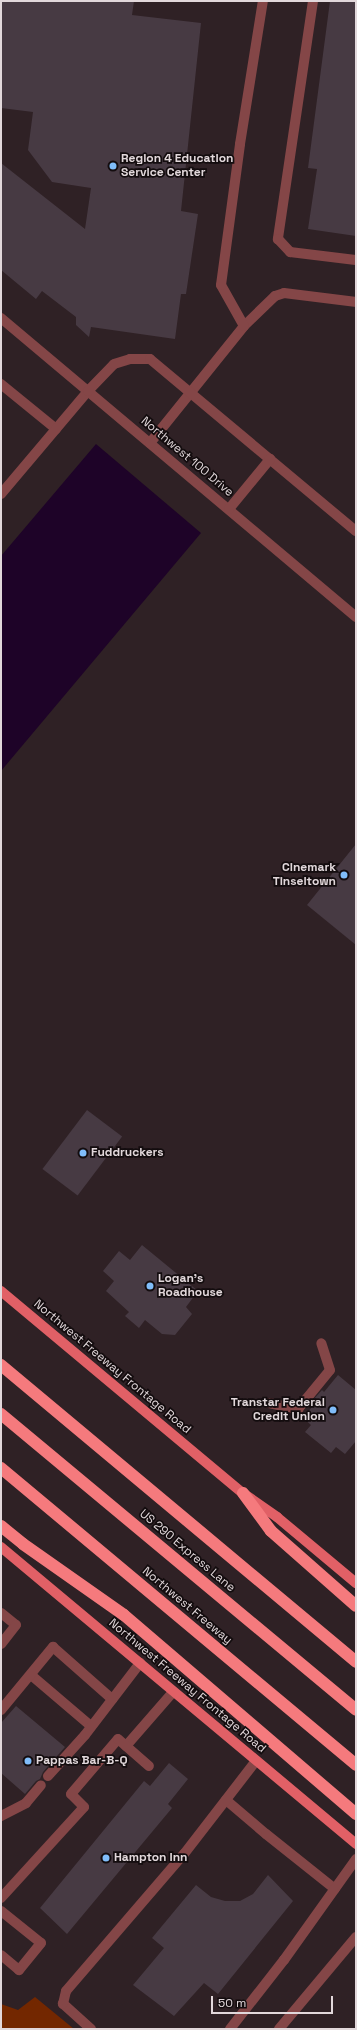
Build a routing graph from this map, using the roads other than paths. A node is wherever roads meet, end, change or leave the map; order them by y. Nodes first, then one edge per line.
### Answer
1 (263, 1) edge
2 (313, 1) edge
3 (356, 260) edge
4 (356, 302) edge
5 (1, 318) edge
6 (244, 326) junction
7 (1, 384) edge
8 (88, 391) junction
9 (190, 393) junction
10 (56, 429) junction
11 (150, 443) junction
12 (270, 459) junction
13 (1, 494) edge
14 (230, 509) junction
15 (356, 531) edge
16 (356, 616) edge
17 (1, 1291) edge
18 (321, 1343) dead end
19 (1, 1365) edge
20 (269, 1403) dead end
21 (1, 1414) edge
22 (1, 1468) edge
23 (243, 1493) junction
24 (1, 1526) edge
25 (1, 1547) edge
26 (356, 1583) edge
27 (356, 1606) edge
28 (1, 1613) edge
29 (1, 1644) edge
30 (356, 1662) edge
31 (140, 1663) junction
32 (31, 1675) junction
33 (173, 1692) junction
34 (112, 1699) junction
35 (1, 1710) edge
36 (356, 1710) edge
37 (92, 1726) junction
38 (126, 1746) junction
39 (256, 1761) junction
40 (356, 1765) edge
41 (149, 1766) dead end
42 (48, 1776) dead end
43 (41, 1785) dead end
44 (226, 1800) junction
45 (356, 1814) edge
46 (1, 1816) edge
47 (356, 1844) edge
48 (356, 1859) edge
49 (335, 1889) junction
50 (1, 1898) edge
51 (1, 1911) edge
52 (356, 1937) edge
53 (1, 1955) edge
54 (90, 2029) edge
55 (230, 2029) edge
56 (279, 2029) edge

1 - 6 street
2 - 3 street
4 - 6 street
5 - 8 street, Northwest 100 Drive
6 - 9 street
7 - 10 street
8 - 9 street
8 - 10 street
8 - 11 street, Northwest 100 Drive
9 - 11 street
9 - 12 street
10 - 13 street
11 - 14 street, Northwest 100 Drive
12 - 14 street
12 - 15 street
14 - 16 street, Northwest 100 Drive
17 - 23 main road, Northwest Freeway Frontage Road
18 - 20 street
19 - 30 highway
21 - 36 highway, US 290 Express Lane
22 - 40 highway, Northwest Freeway
23 - 26 main road, Northwest Freeway Frontage Road
23 - 27 highway
24 - 45 highway
25 - 31 main road, Northwest Freeway Frontage Road
28 - 29 street
31 - 33 main road, Northwest Freeway Frontage Road
31 - 34 street
32 - 34 street
32 - 35 street
32 - 37 street
33 - 38 street
33 - 39 main road, Northwest Freeway Frontage Road
34 - 37 street
37 - 42 street
38 - 41 street
38 - 50 street
39 - 44 street
39 - 47 main road, Northwest Freeway Frontage Road
43 - 46 street
44 - 49 street
44 - 54 street
48 - 49 street
49 - 55 street
51 - 53 street
52 - 56 street

